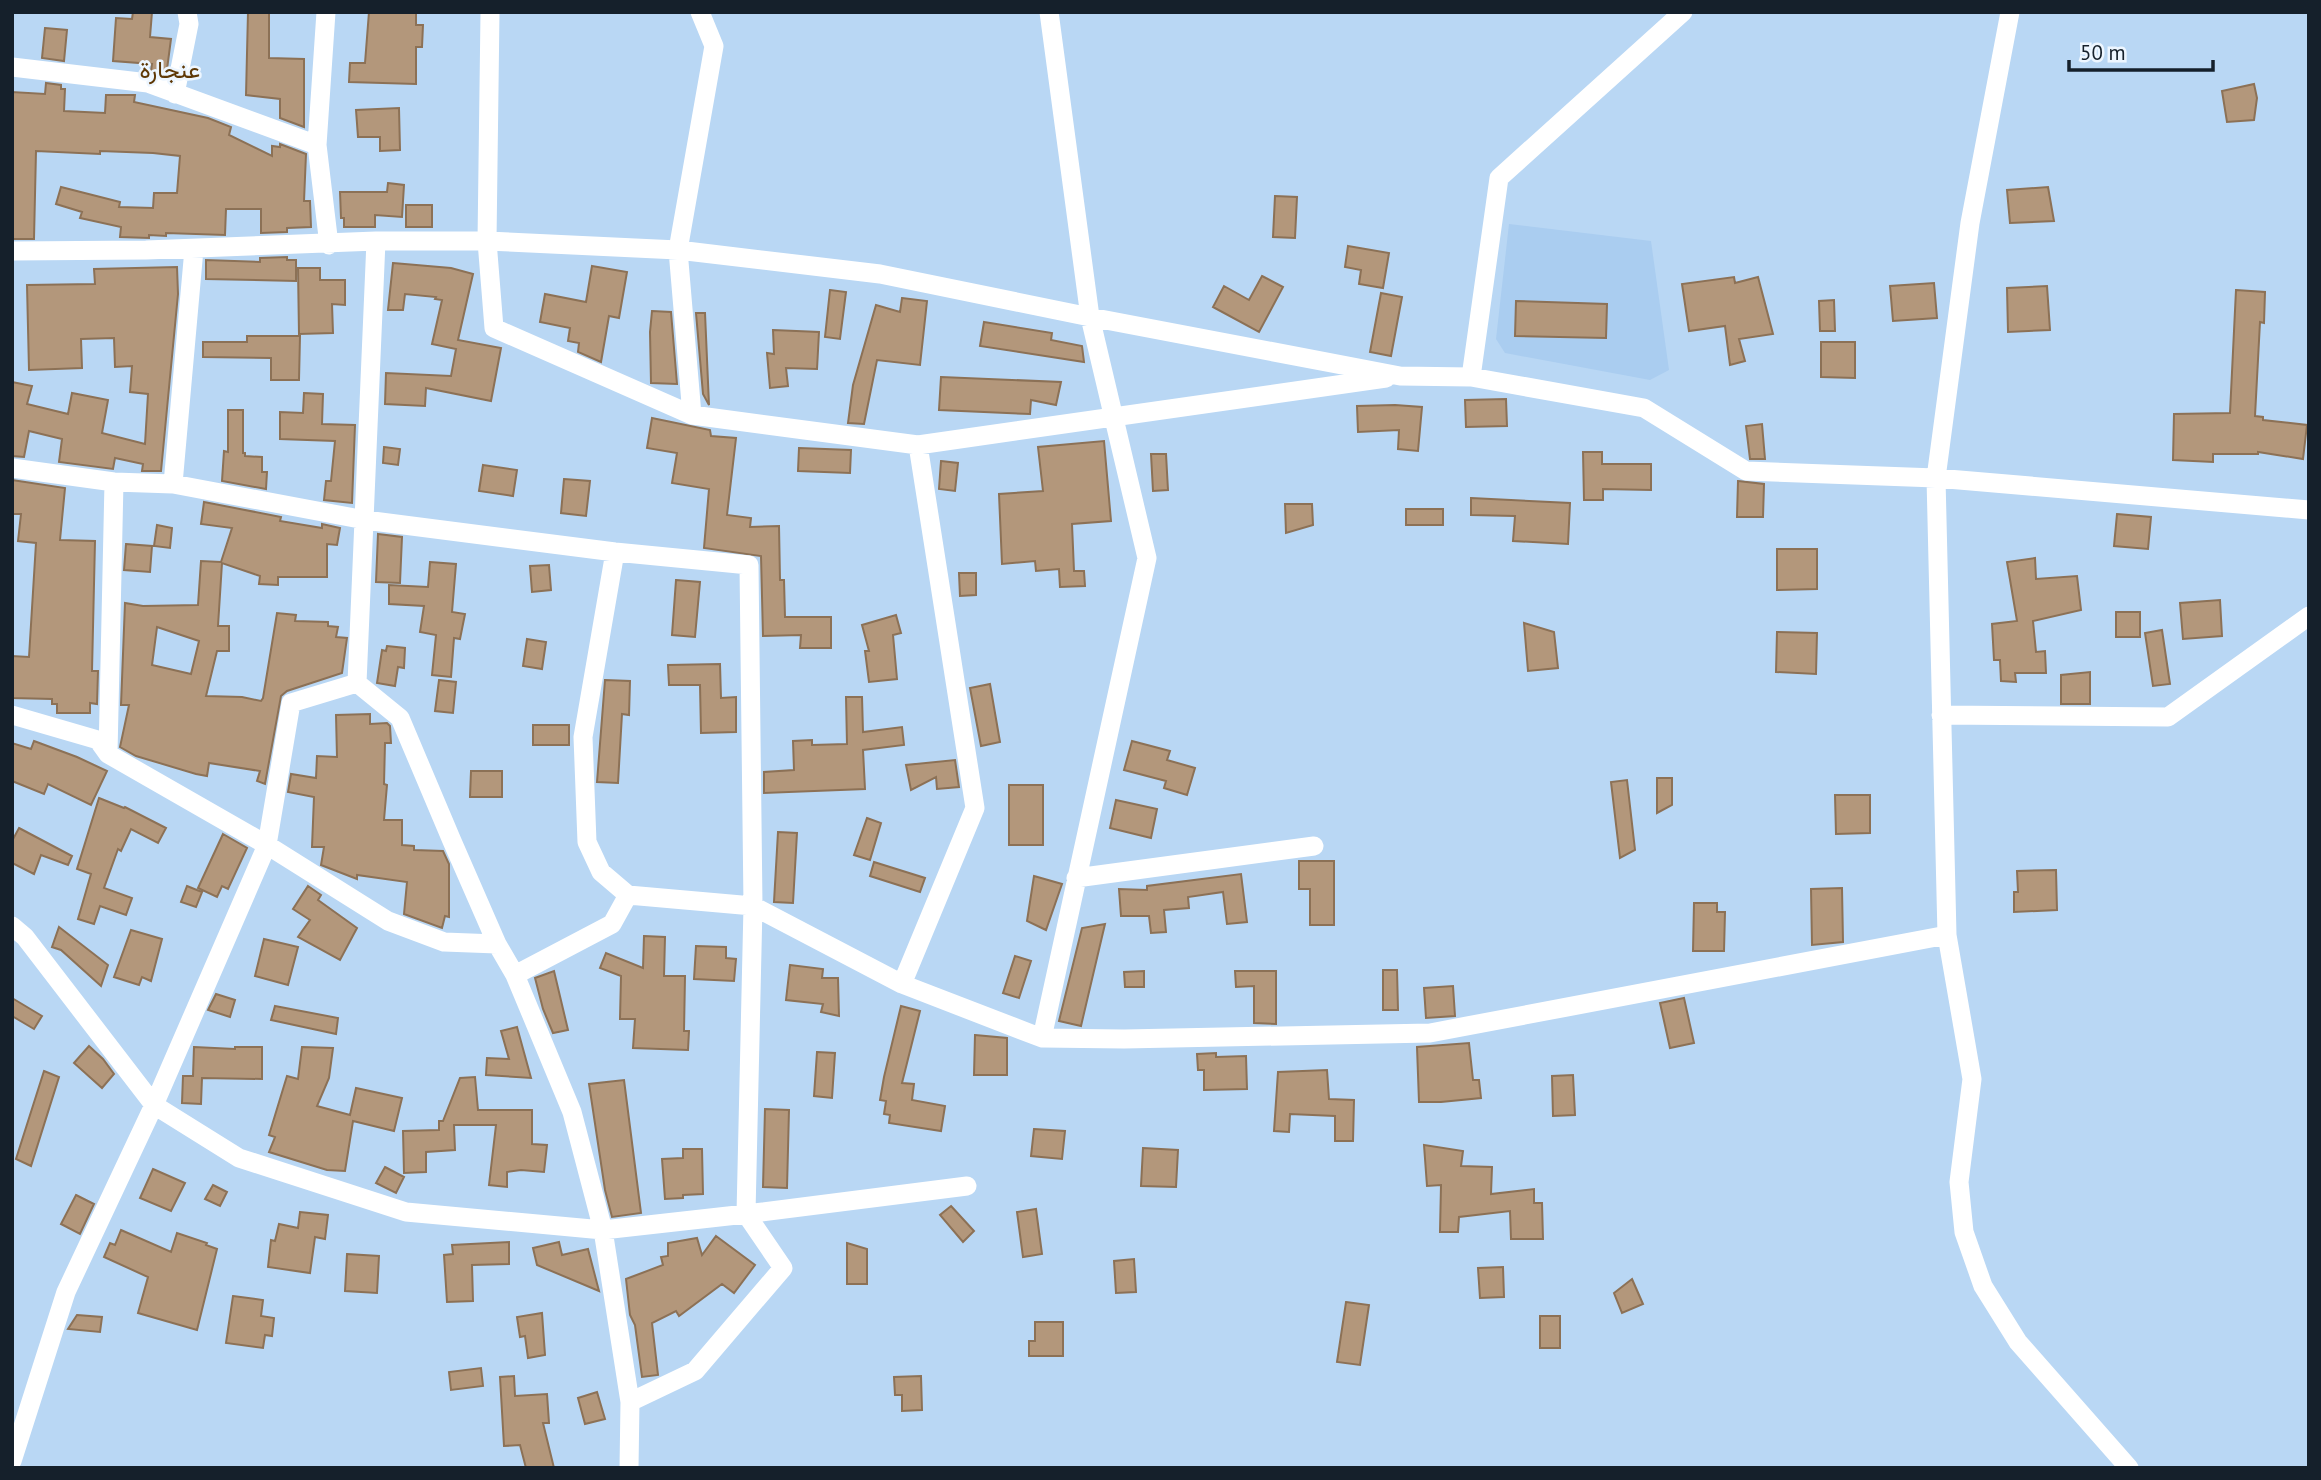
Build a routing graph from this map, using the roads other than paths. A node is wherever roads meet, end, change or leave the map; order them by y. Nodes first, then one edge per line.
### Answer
1 (187, 12) edge
2 (327, 12) edge
3 (490, 12) edge
4 (700, 12) edge
5 (1049, 12) edge
6 (1683, 12) edge
7 (2010, 12) edge
8 (12, 67) edge
9 (175, 94) junction
10 (317, 145) junction
11 (487, 241) junction
12 (376, 242) junction
13 (329, 245) junction
14 (194, 249) junction
15 (678, 250) junction
16 (12, 251) edge
17 (1090, 317) junction
18 (1400, 376) junction
19 (1471, 377) junction
20 (692, 415) junction
21 (1114, 418) junction
22 (918, 445) junction
23 (12, 468) edge
24 (1936, 478) junction
25 (114, 482) junction
26 (173, 484) junction
27 (2309, 510) edge
28 (365, 520) junction
29 (615, 552) junction
30 (2309, 616) edge
31 (357, 683) junction
32 (12, 715) edge
33 (1941, 715) junction
34 (108, 754) junction
35 (267, 845) junction
36 (1314, 846) dead end
37 (1076, 878) junction
38 (628, 895) junction
39 (753, 906) junction
40 (12, 926) edge
41 (1947, 935) junction
42 (497, 944) junction
43 (515, 975) junction
44 (902, 984) junction
45 (1042, 1038) junction
46 (154, 1105) junction
47 (967, 1186) dead end
48 (746, 1214) junction
49 (603, 1230) junction
50 (630, 1402) junction
51 (12, 1461) edge
52 (629, 1468) edge
53 (2129, 1468) edge

1 - 9 street
2 - 10 street
3 - 11 street
4 - 15 street
5 - 17 street
6 - 19 street
7 - 24 street
8 - 9 street
9 - 10 street
10 - 13 street
11 - 12 street
11 - 15 street
11 - 20 street
12 - 13 street
12 - 28 street
13 - 14 street
14 - 16 street
14 - 26 street
15 - 17 street
15 - 20 street
17 - 18 street
17 - 21 street
18 - 19 street
18 - 21 street
19 - 24 street
20 - 22 street
21 - 22 street
21 - 37 street
22 - 44 street
23 - 25 street
24 - 27 street
24 - 33 street
25 - 26 street
25 - 34 street
26 - 28 street
28 - 29 street
28 - 31 street
29 - 38 street
29 - 39 street
30 - 33 street
31 - 35 street
31 - 42 street
32 - 34 street
33 - 41 street
34 - 35 street
35 - 42 street
35 - 46 street
36 - 37 street
37 - 45 street
38 - 39 street
38 - 43 street
39 - 44 street
39 - 48 street
40 - 46 street
41 - 45 street
41 - 53 street
42 - 43 street
43 - 49 street
44 - 45 street
46 - 49 street
46 - 51 street
47 - 48 street
48 - 49 street
48 - 50 street
49 - 50 street
50 - 52 street

